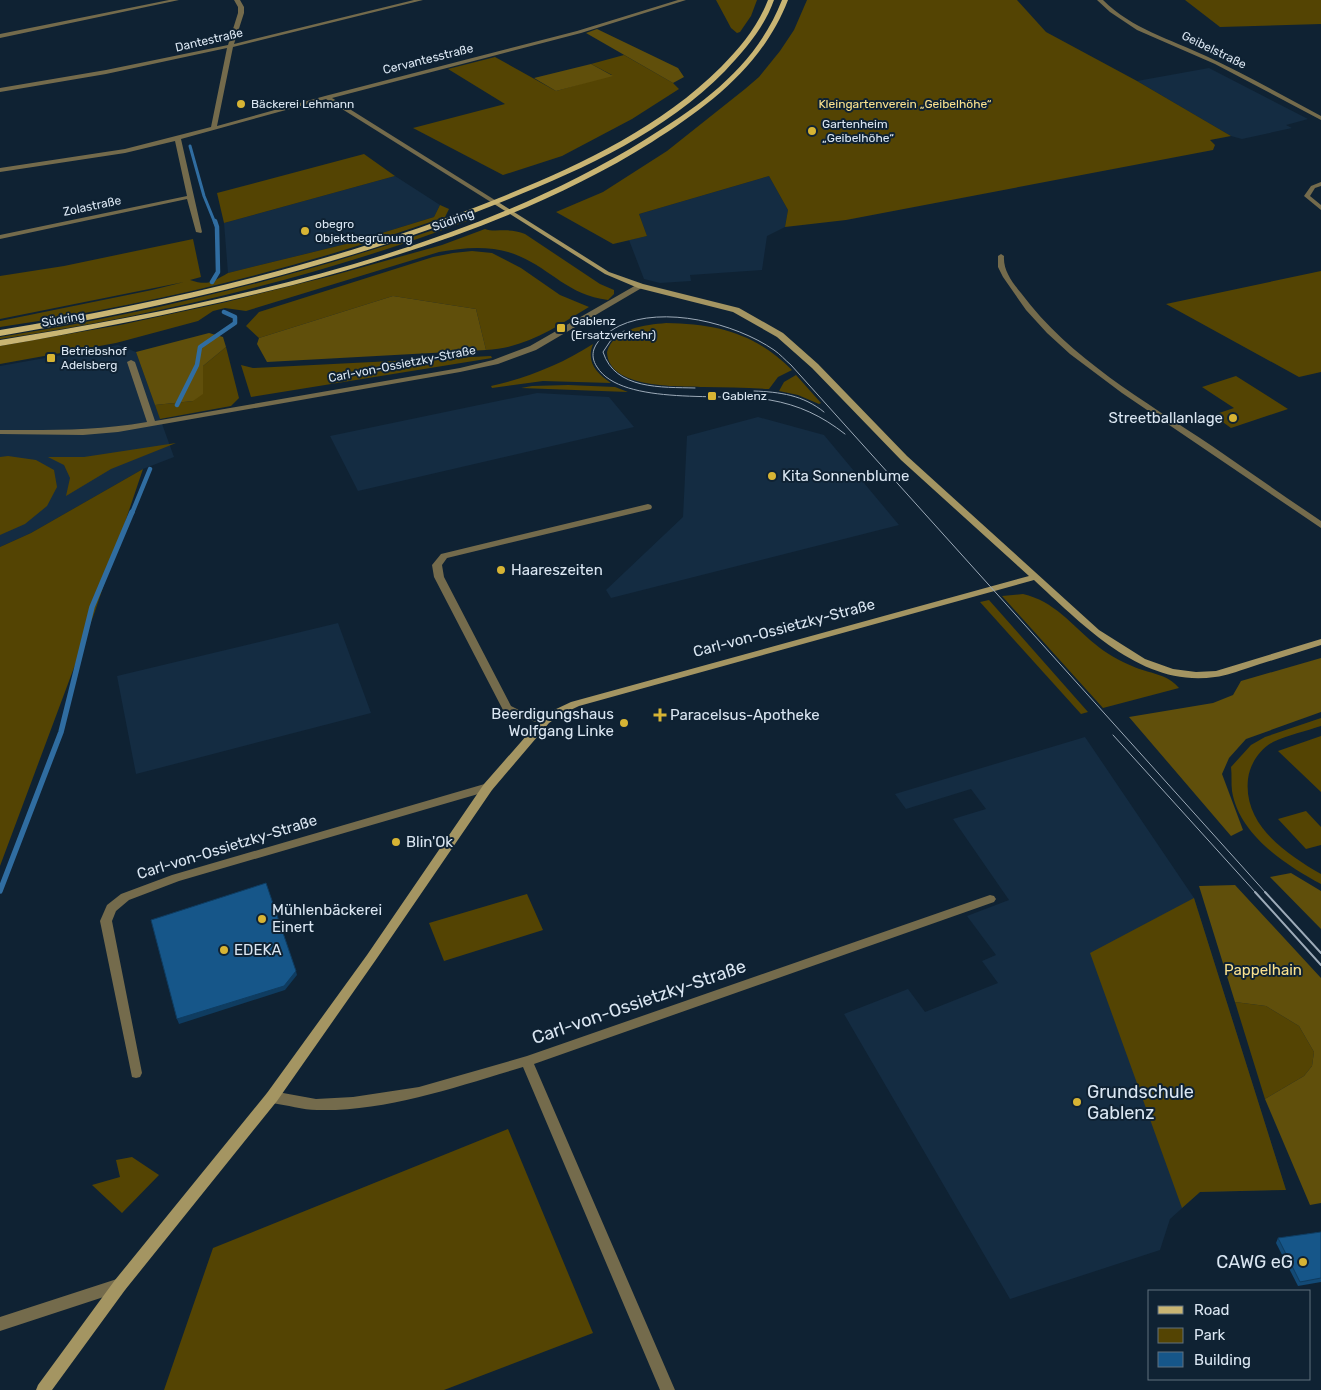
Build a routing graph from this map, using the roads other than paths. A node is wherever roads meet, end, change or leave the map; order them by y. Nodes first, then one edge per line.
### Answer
1 (176, 0) edge
2 (237, 0) edge
3 (420, 0) edge
4 (683, 0) edge
5 (770, 0) edge
6 (784, 0) edge
7 (1100, 0) edge
8 (0, 36) edge
9 (230, 46) junction
10 (0, 90) edge
11 (327, 97) junction
12 (1321, 118) edge
13 (214, 127) junction
14 (178, 138) junction
15 (0, 170) edge
16 (1321, 184) edge
17 (190, 197) junction
18 (496, 203) junction
19 (1321, 208) edge
20 (508, 211) junction
21 (199, 232) dead end
22 (0, 237) edge
23 (1001, 256) dead end
24 (641, 286) junction
25 (0, 333) edge
26 (0, 343) edge
27 (131, 362) dead end
28 (152, 425) junction
29 (0, 432) edge
30 (648, 507) dead end
31 (1321, 525) edge
32 (1035, 577) junction
33 (1321, 642) edge
34 (545, 721) junction
35 (488, 787) junction
36 (990, 899) dead end
37 (527, 1061) junction
38 (136, 1073) dead end
39 (272, 1097) junction
40 (120, 1285) junction
41 (0, 1324) edge
42 (43, 1390) edge
43 (668, 1390) edge

1 - 8 street
2 - 9 street
3 - 9 street, Dantestraße
4 - 11 street, Cervantesstraße
5 - 18 main road, Südring
6 - 20 main road, Südring
7 - 12 street, Geibelstraße
9 - 10 street, Dantestraße
9 - 13 street
11 - 13 street, Cervantesstraße
11 - 18 street
13 - 14 street, Cervantesstraße
14 - 15 street, Cervantesstraße
14 - 17 street
16 - 19 street
17 - 21 street
17 - 22 street, Zolastraße
18 - 20 street
18 - 25 main road, Südring
20 - 24 street
20 - 26 main road, Südring
23 - 31 street
24 - 28 street, Carl-von-Ossietzky-Straße
24 - 32 street
27 - 28 street
28 - 29 street, Carl-von-Ossietzky-Straße
30 - 34 street
32 - 33 street
32 - 34 street, Carl-von-Ossietzky-Straße
34 - 35 street, Carl-von-Ossietzky-Straße
35 - 38 street, Carl-von-Ossietzky-Straße
35 - 39 street, Carl-von-Ossietzky-Straße
36 - 37 street, Carl-von-Ossietzky-Straße
37 - 39 street, Carl-von-Ossietzky-Straße
37 - 43 street, Carl-von-Ossietzky-Straße
39 - 40 street, Carl-von-Ossietzky-Straße
40 - 41 street
40 - 42 street, Carl-von-Ossietzky-Straße

